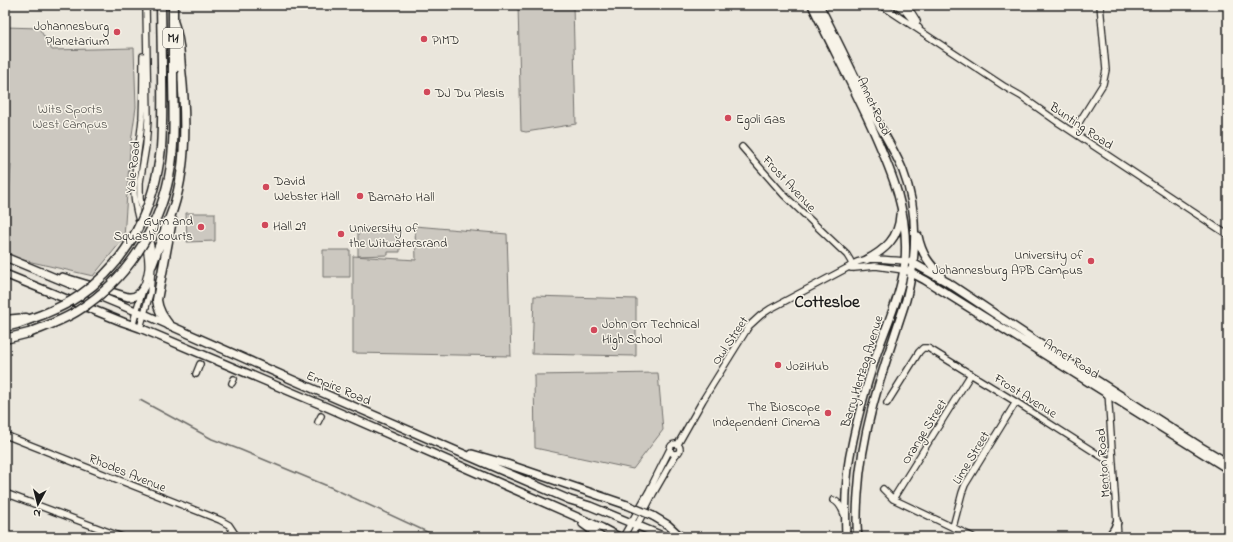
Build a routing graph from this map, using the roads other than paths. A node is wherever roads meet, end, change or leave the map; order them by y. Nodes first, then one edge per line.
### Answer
1 (142, 5) edge
2 (146, 5) edge
3 (161, 5) edge
4 (173, 5) edge
5 (812, 5) edge
6 (819, 5) edge
7 (881, 5) edge
8 (885, 5) edge
9 (896, 5) edge
10 (903, 5) edge
11 (1100, 5) edge
12 (924, 33) junction
13 (144, 34) junction
14 (832, 38) junction
15 (178, 72) junction
16 (1073, 132) junction
17 (742, 147) dead end
18 (901, 203) junction
19 (173, 209) junction
20 (915, 224) junction
21 (1228, 235) edge
22 (5, 257) edge
23 (866, 260) junction
24 (905, 261) junction
25 (913, 262) junction
26 (22, 264) junction
27 (152, 265) junction
28 (852, 266) junction
29 (903, 270) junction
30 (912, 273) junction
31 (5, 274) edge
32 (947, 282) junction
33 (145, 285) junction
34 (98, 288) junction
35 (134, 310) junction
36 (144, 314) junction
37 (41, 316) junction
38 (5, 320) edge
39 (169, 325) junction
40 (137, 326) junction
41 (5, 327) edge
42 (5, 339) edge
43 (200, 364) dead end
44 (196, 374) dead end
45 (971, 374) junction
46 (1109, 391) junction
47 (1016, 402) junction
48 (887, 403) dead end
49 (321, 416) dead end
50 (318, 422) dead end
51 (5, 435) edge
52 (678, 444) junction
53 (670, 449) junction
54 (464, 454) junction
55 (676, 454) junction
56 (1113, 464) junction
57 (1227, 465) edge
58 (884, 489) dead end
59 (5, 493) edge
60 (893, 499) junction
61 (833, 500) dead end
62 (572, 516) junction
63 (846, 516) junction
64 (1117, 522) junction
65 (634, 524) junction
66 (953, 527) junction
67 (122, 537) edge
68 (237, 537) edge
69 (600, 537) edge
70 (619, 537) edge
71 (623, 537) edge
72 (631, 537) edge
73 (665, 537) edge
74 (681, 537) edge
75 (846, 537) edge
76 (858, 537) edge
77 (971, 537) edge
78 (1109, 537) edge
79 (1118, 537) edge

1 - 13 street, Yale Road
2 - 13 street, Yale Road
3 - 37 highway, M1, bridge
4 - 15 highway, M1
5 - 14 main road, Annet Road
6 - 14 main road, Annet Road
7 - 12 street, Bunting Road
8 - 12 street, Bunting Road
9 - 12 street, Bunting Road
10 - 12 street, Bunting Road
11 - 16 street
12 - 16 street, Bunting Road
13 - 27 street, Yale Road
13 - 33 street, Yale Road
14 - 18 main road, Annet Road
14 - 20 main road, Annet Road
15 - 19 highway
15 - 42 highway, M1, bridge
16 - 21 street, Bunting Road
17 - 28 street, Frost Avenue
18 - 23 main road
18 - 24 main road, Annet Road
19 - 27 highway
19 - 39 highway
20 - 25 main road, Annet Road
20 - 32 main road
22 - 26 main road, Empire Road
23 - 24 street, Owl Street
23 - 28 street, Owl Street
24 - 25 main road, Annet Road
24 - 29 main road, Barry Hertzog Avenue
25 - 30 main road, Barry Hertzog Avenue
25 - 32 main road, Annet Road
26 - 34 main road
26 - 35 main road, Empire Road
27 - 36 street, Yale Road
28 - 29 street, Owl Street
28 - 52 street, Owl Street
29 - 30 main road, Annet Road
29 - 63 main road, Barry Hertzog Avenue
30 - 46 main road, Annet Road
30 - 76 main road, Barry Hertzog Avenue
31 - 40 main road, Empire Road
32 - 46 main road, Annet Road
33 - 34 main road
33 - 35 street, Yale Road
34 - 35 main road
35 - 36 main road, Empire Road
35 - 40 street, Yale Road
36 - 39 main road, Empire Road
36 - 40 street, Yale Road
37 - 38 highway
37 - 41 highway, M1
39 - 54 main road, Empire Road
40 - 62 main road, Empire Road
43 - 44 street
45 - 47 street, Frost Avenue
45 - 48 street, Frost Avenue
45 - 60 street, Orange Street
46 - 56 street, Menton Road
46 - 57 main road, Annet Road
47 - 56 street, Frost Avenue
47 - 66 street, Lime Street
49 - 50 street
51 - 68 street, Rhodes Avenue
52 - 53 street
52 - 55 street
53 - 55 street
53 - 65 street
54 - 65 main road, Empire Road
54 - 74 main road, bridge
55 - 65 street
56 - 64 street, Menton Road
58 - 60 street
59 - 67 street
60 - 66 street
61 - 63 street
62 - 69 main road
62 - 70 main road, Empire Road
63 - 75 main road, Barry Hertzog Avenue
64 - 78 main road
64 - 79 street, Menton Road
65 - 71 street
65 - 72 street
65 - 73 main road, Empire Road
66 - 77 street

